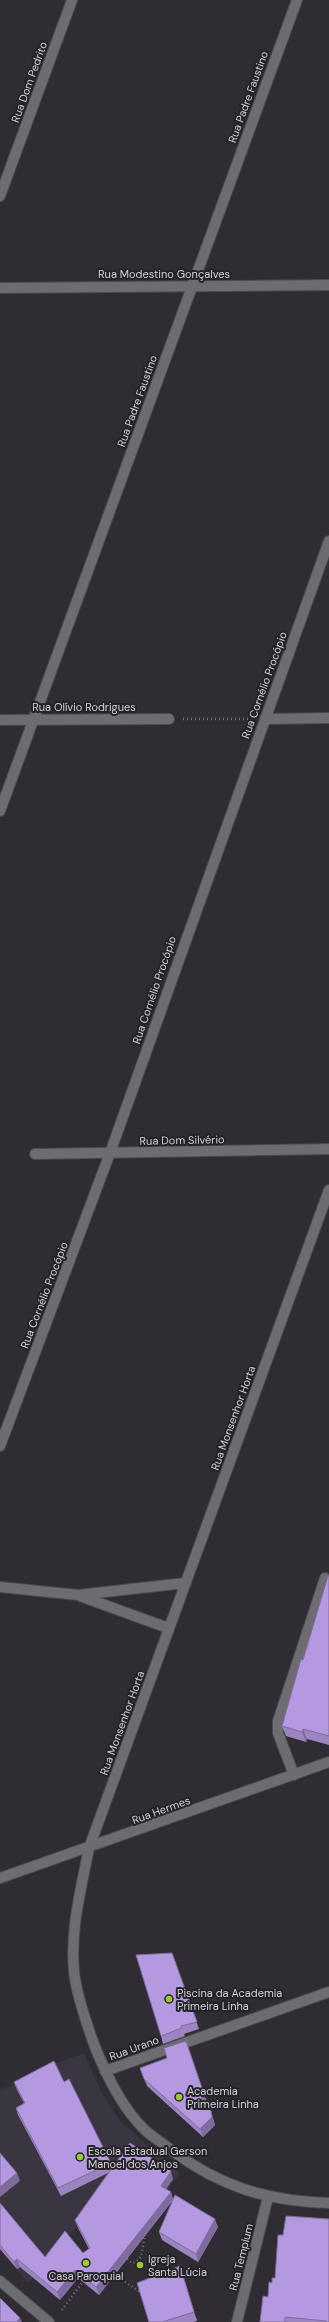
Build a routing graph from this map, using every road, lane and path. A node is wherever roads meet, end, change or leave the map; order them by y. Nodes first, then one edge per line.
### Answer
1 (72, 0) edge
2 (297, 0) edge
3 (0, 196) edge
4 (329, 285) edge
5 (192, 286) junction
6 (0, 288) edge
7 (329, 541) edge
8 (265, 718) junction
9 (329, 718) edge
10 (34, 719) junction
11 (0, 720) edge
12 (169, 720) joint
13 (0, 811) edge
14 (329, 1150) edge
15 (35, 1154) dead end
16 (110, 1154) junction
17 (329, 1190) edge
18 (0, 1446) edge
19 (325, 1578) dead end
20 (186, 1583) junction
21 (0, 1587) edge
22 (78, 1595) junction
23 (168, 1628) junction
24 (329, 1762) edge
25 (294, 1775) junction
26 (89, 1848) junction
27 (0, 1878) edge
28 (329, 1992) edge
29 (105, 2071) junction
30 (268, 2197) junction
31 (329, 2202) edge
32 (146, 2230) edge
33 (127, 2259) edge
34 (115, 2275) edge
35 (88, 2276) edge
36 (0, 2281) edge
37 (140, 2292) edge
38 (62, 2310) dead end
39 (196, 2319) dead end
40 (49, 2322) edge
41 (199, 2322) edge
42 (237, 2322) edge

1 - 3 street, Rua Dom Pedrito
2 - 5 street, Rua Padre Faustino
4 - 5 street, Rua Modestino Gonçalves
5 - 6 street, Rua Modestino Gonçalves
5 - 10 street, Rua Padre Faustino
7 - 8 street, Rua Cornélio Procópio
8 - 9 street
8 - 12 path
8 - 16 street, Rua Cornélio Procópio
10 - 11 street, Rua Olívio Rodrigues
10 - 12 street, Rua Olívio Rodrigues
10 - 13 street, Rua Padre Faustino
14 - 16 street, Rua Dom Silvério
15 - 16 street, Rua Dom Silvério
16 - 18 street, Rua Cornélio Procópio
17 - 20 street, Rua Monsenhor Horta
19 - 25 street
20 - 22 street
20 - 23 street, Rua Monsenhor Horta
21 - 22 street
22 - 23 street
23 - 26 street, Rua Monsenhor Horta
24 - 25 street, Rua Hermes
25 - 26 street, Rua Hermes
26 - 27 street, Rua Hermes
26 - 29 street, Rua Monsenhor Horta
28 - 29 street, Rua Urano
29 - 30 street, Rua Monsenhor Horta
30 - 31 street, Rua Monsenhor Horta
30 - 42 street, Rua Templum
32 - 33 path
34 - 37 path
35 - 38 path
36 - 40 street
39 - 41 path

